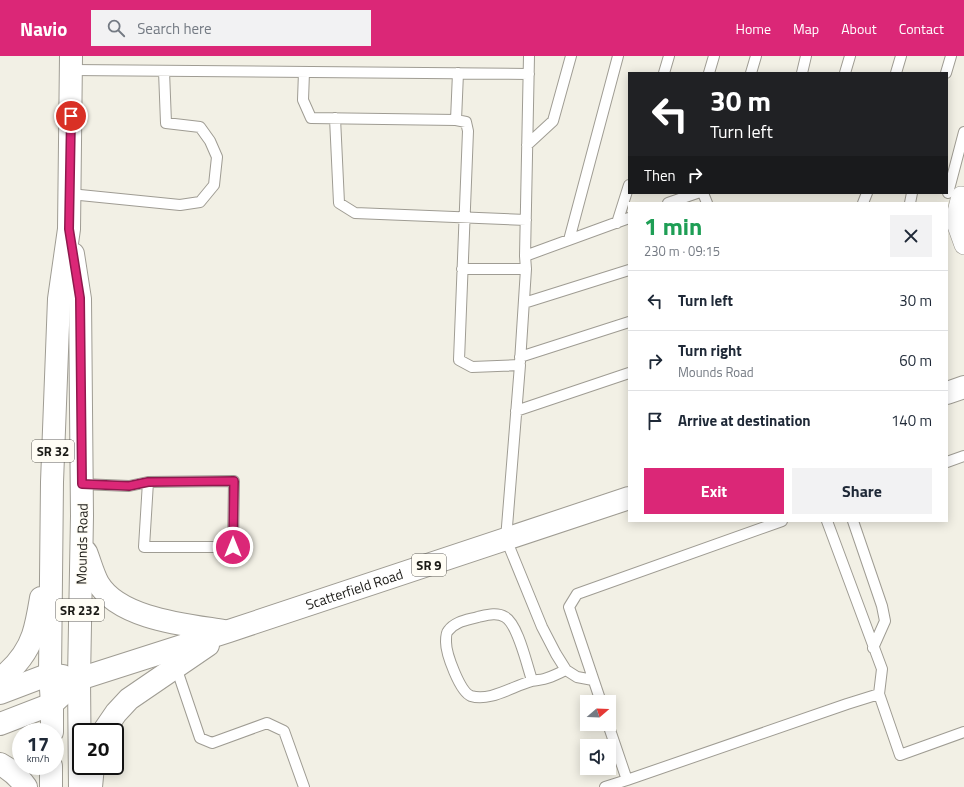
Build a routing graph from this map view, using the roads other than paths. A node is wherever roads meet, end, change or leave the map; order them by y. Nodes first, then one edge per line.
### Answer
1 (529, 56) edge
2 (571, 56) edge
3 (618, 56) edge
4 (669, 56) edge
5 (714, 56) edge
6 (756, 56) edge
7 (806, 56) edge
8 (850, 56) edge
9 (901, 56) edge
10 (951, 56) edge
11 (71, 63) edge
12 (164, 71) junction
13 (304, 72) junction
14 (664, 72) edge
15 (709, 72) edge
16 (751, 72) edge
17 (802, 72) edge
18 (846, 72) edge
19 (896, 72) edge
20 (946, 72) edge
21 (458, 73) junction
22 (529, 74) junction
23 (335, 118) junction
24 (456, 120) junction
25 (963, 137) edge
26 (527, 145) junction
27 (628, 188) edge
28 (70, 194) junction
29 (694, 194) edge
30 (957, 196) edge
31 (671, 202) edge
32 (465, 218) junction
33 (628, 218) edge
34 (526, 220) junction
35 (617, 223) junction
36 (69, 229) junction
37 (568, 240) junction
38 (964, 245) edge
39 (525, 256) junction
40 (462, 269) junction
41 (526, 269) junction
42 (628, 270) edge
43 (524, 303) junction
44 (628, 322) edge
45 (520, 361) junction
46 (628, 373) edge
47 (964, 387) edge
48 (948, 393) edge
49 (516, 411) junction
50 (964, 456) edge
51 (948, 462) edge
52 (148, 482) junction
53 (82, 484) junction
54 (628, 498) edge
55 (779, 522) edge
56 (827, 522) edge
57 (853, 522) edge
58 (506, 539) junction
59 (82, 542) junction
60 (51, 544) junction
61 (229, 631) junction
62 (873, 648) junction
63 (176, 667) junction
64 (566, 670) junction
65 (50, 674) junction
66 (79, 678) junction
67 (0, 680) edge
68 (532, 680) junction
69 (593, 680) junction
70 (0, 693) edge
71 (879, 694) junction
72 (598, 695) edge
73 (52, 704) junction
74 (52, 723) edge
75 (109, 723) edge
76 (0, 724) edge
77 (610, 731) edge
78 (964, 732) edge
79 (0, 764) edge
80 (52, 775) edge
81 (92, 775) edge
82 (627, 780) junction
83 (26, 787) edge
84 (51, 787) edge
85 (80, 787) edge
86 (91, 787) edge
87 (304, 787) edge
88 (605, 787) edge

1 - 22 lane
2 - 26 lane
3 - 37 lane
4 - 14 lane
5 - 15 lane
6 - 16 lane
7 - 17 lane
8 - 18 lane
9 - 19 lane
10 - 20 lane
11 - 12 lane
11 - 28 main road, Mounds Road / SR 32
12 - 13 lane
12 - 28 lane
13 - 21 lane
13 - 23 lane
21 - 22 lane
21 - 24 lane
22 - 26 lane
23 - 24 lane
23 - 32 lane
24 - 32 lane
25 - 30 lane
26 - 34 lane
27 - 35 lane
28 - 36 main road, Mounds Road / SR 32
29 - 31 lane
30 - 38 street
32 - 34 lane
32 - 40 lane
33 - 35 lane
34 - 39 lane
35 - 37 lane
36 - 53 main road, Mounds Road / SR 32
36 - 60 main road, Mounds Road / SR 32
37 - 39 lane
39 - 41 lane
40 - 41 lane
40 - 45 lane
41 - 43 lane
42 - 43 lane
43 - 45 lane
44 - 45 lane
45 - 49 lane
46 - 49 lane
47 - 48 main road
49 - 58 lane
50 - 51 lane
52 - 52 lane
52 - 53 lane
53 - 59 main road, Mounds Road / SR 32
54 - 58 main road, Scatterfield Road / SR 9
55 - 69 lane
56 - 62 lane
57 - 62 lane
58 - 61 main road, Scatterfield Road / SR 9
58 - 64 lane
59 - 61 main road, SR 32
59 - 66 main road, Mounds Road / SR 232
60 - 65 main road, Mounds Road / SR 32
60 - 67 main road
61 - 63 main road
61 - 66 main road, Scatterfield Road / SR 9
62 - 71 lane
63 - 75 main road
63 - 87 lane
64 - 68 lane
64 - 69 lane
65 - 66 main road, Scatterfield Road / SR 9
65 - 70 main road, Scatterfield Road / SR 9
65 - 73 main road, Mounds Road / SR 32
66 - 73 main road, Scatterfield Road / SR 9
66 - 85 main road, Mounds Road / SR 232
68 - 68 lane
69 - 72 lane
71 - 78 lane
71 - 82 lane
73 - 74 main road, Mounds Road
73 - 76 main road, Scatterfield Road / SR 9
77 - 82 lane
79 - 83 main road
80 - 84 main road
81 - 86 main road
82 - 88 lane

